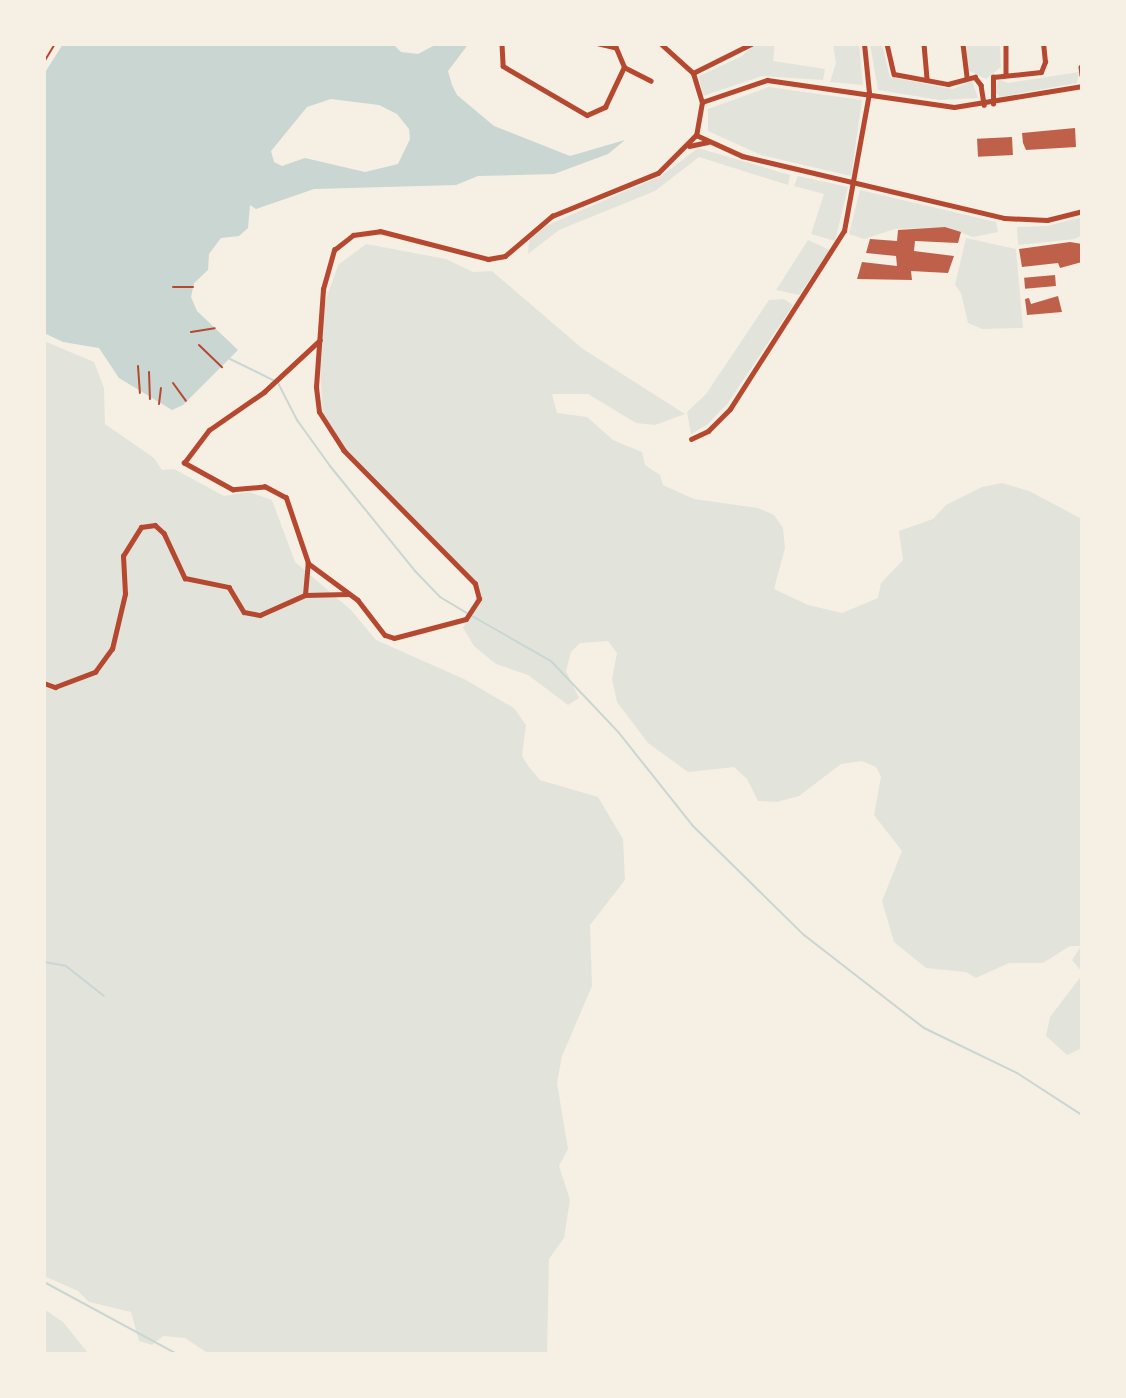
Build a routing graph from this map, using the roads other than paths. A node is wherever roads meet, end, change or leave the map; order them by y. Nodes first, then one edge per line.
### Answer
1 (502, 44) edge
2 (598, 44) edge
3 (661, 44) edge
4 (751, 44) edge
5 (864, 44) edge
6 (887, 44) edge
7 (924, 44) edge
8 (962, 44) edge
9 (1006, 44) edge
10 (1043, 44) edge
11 (624, 67) junction
12 (1080, 67) edge
13 (693, 73) junction
14 (1006, 73) junction
15 (1082, 75) edge
16 (967, 77) junction
17 (927, 79) junction
18 (651, 81) dead end
19 (1082, 86) edge
20 (869, 93) junction
21 (702, 102) junction
22 (993, 104) junction
23 (984, 105) junction
24 (700, 121) junction
25 (696, 135) junction
26 (711, 142) junction
27 (686, 149) junction
28 (854, 183) junction
29 (1082, 211) edge
30 (322, 336) junction
31 (691, 439) dead end
32 (308, 563) junction
33 (348, 594) junction
34 (305, 595) junction
35 (44, 683) edge

1 - 11 street
2 - 11 street
3 - 13 street
4 - 13 street
5 - 20 street
6 - 17 street
7 - 17 street
8 - 16 street
9 - 14 street
10 - 14 street
11 - 18 street
12 - 15 street
13 - 21 street
14 - 22 street
16 - 17 street
16 - 23 street
19 - 22 street
20 - 21 street
20 - 23 street
20 - 28 street
21 - 24 street
22 - 23 street
24 - 25 street
24 - 26 street
25 - 26 street
25 - 27 street
26 - 27 street
26 - 28 street
27 - 30 street
28 - 29 street
28 - 31 street
30 - 32 street
30 - 33 street
32 - 33 street
32 - 34 street
33 - 34 street
34 - 35 street

